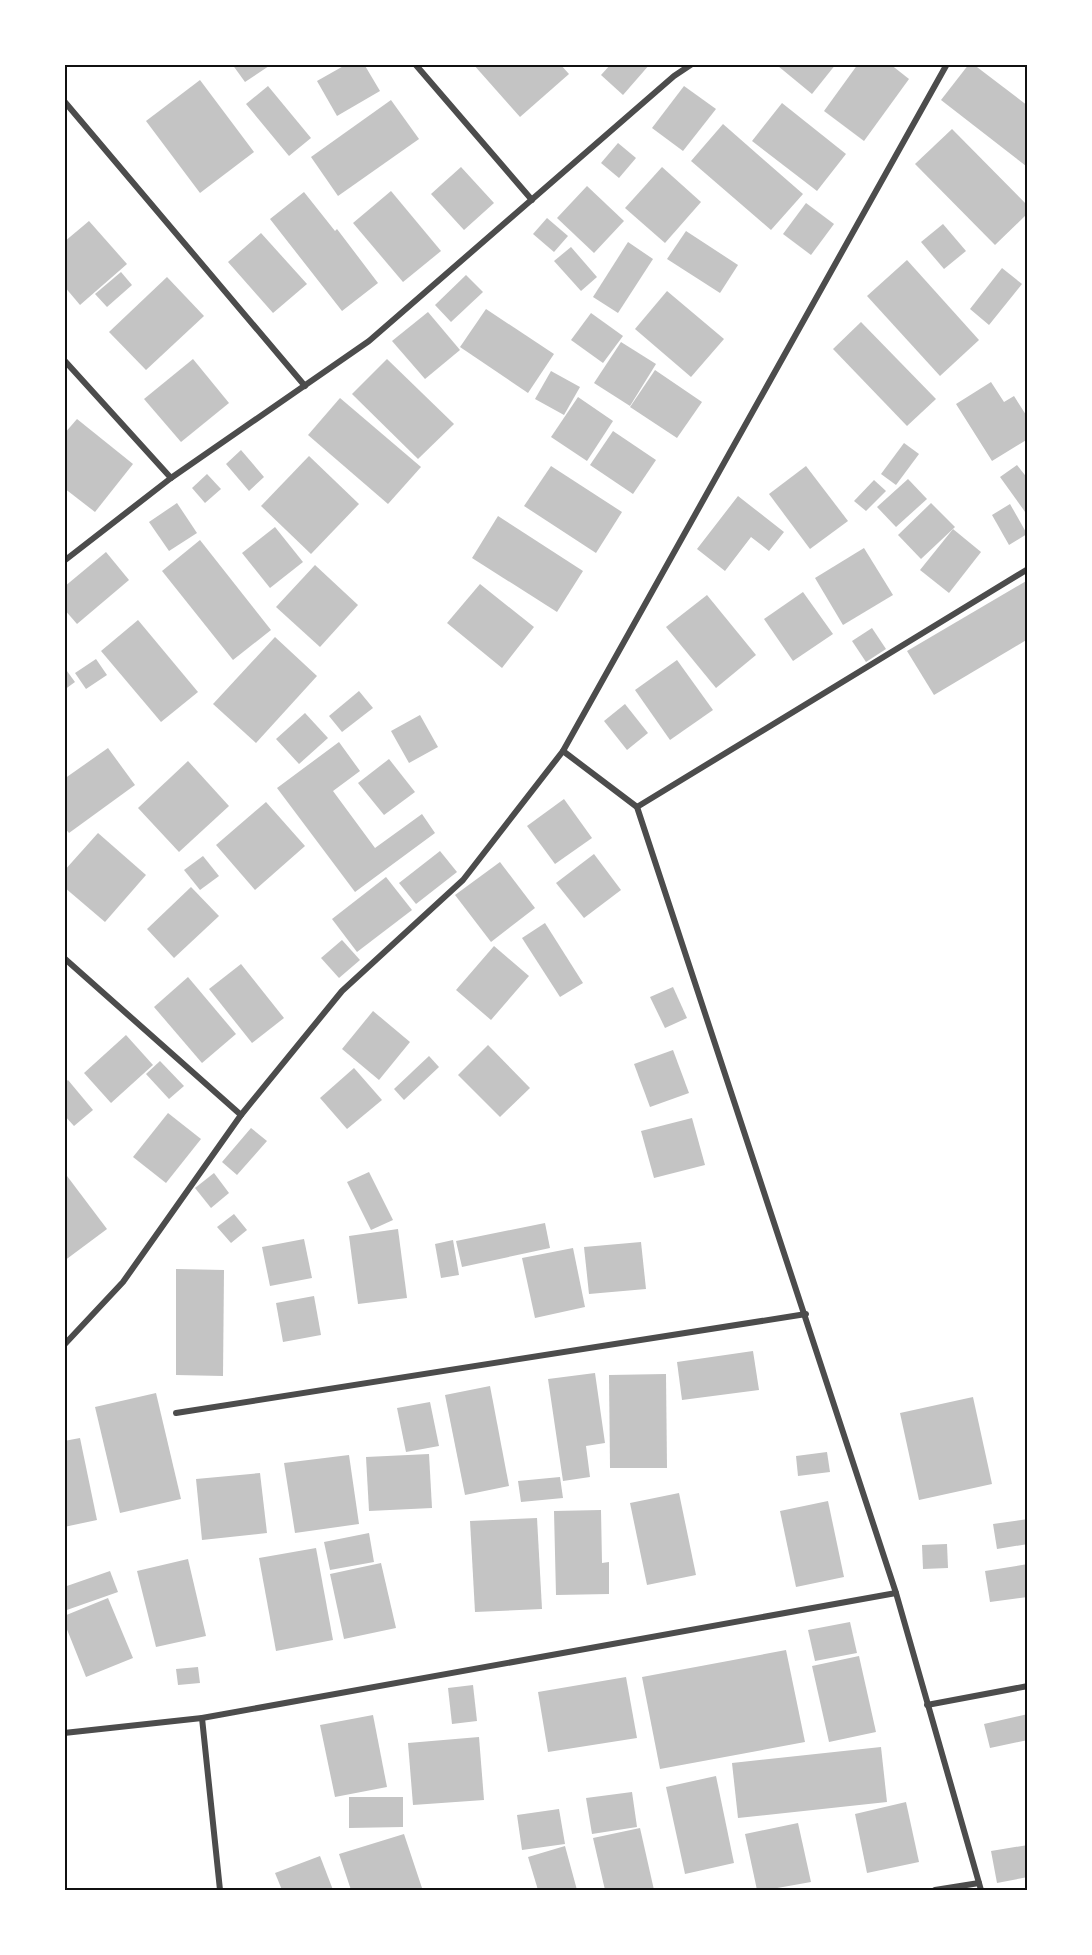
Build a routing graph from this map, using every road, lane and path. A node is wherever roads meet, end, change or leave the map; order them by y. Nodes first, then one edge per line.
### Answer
1 (415, 64) edge
2 (692, 64) edge
3 (947, 64) edge
4 (64, 101) edge
5 (532, 200) junction
6 (64, 360) edge
7 (305, 386) junction
8 (171, 478) junction
9 (64, 561) edge
10 (1028, 569) edge
11 (563, 751) junction
12 (637, 807) junction
13 (64, 958) edge
14 (241, 1114) junction
15 (806, 1314) junction
16 (64, 1345) edge
17 (176, 1413) dead end
18 (896, 1593) junction
19 (1028, 1686) edge
20 (927, 1706) junction
21 (202, 1718) junction
22 (64, 1732) edge
23 (980, 1887) edge
24 (220, 1890) edge
25 (935, 1890) edge

1 - 5 street
2 - 5 street
3 - 11 street
4 - 7 street
5 - 7 street
6 - 8 street
7 - 8 street
8 - 9 street
10 - 12 street
11 - 12 street
11 - 14 street
12 - 15 street
13 - 14 street
14 - 16 street
15 - 17 street
15 - 18 street
18 - 20 street
18 - 21 street
19 - 20 street
20 - 23 street
21 - 22 street
21 - 24 street
23 - 25 street

